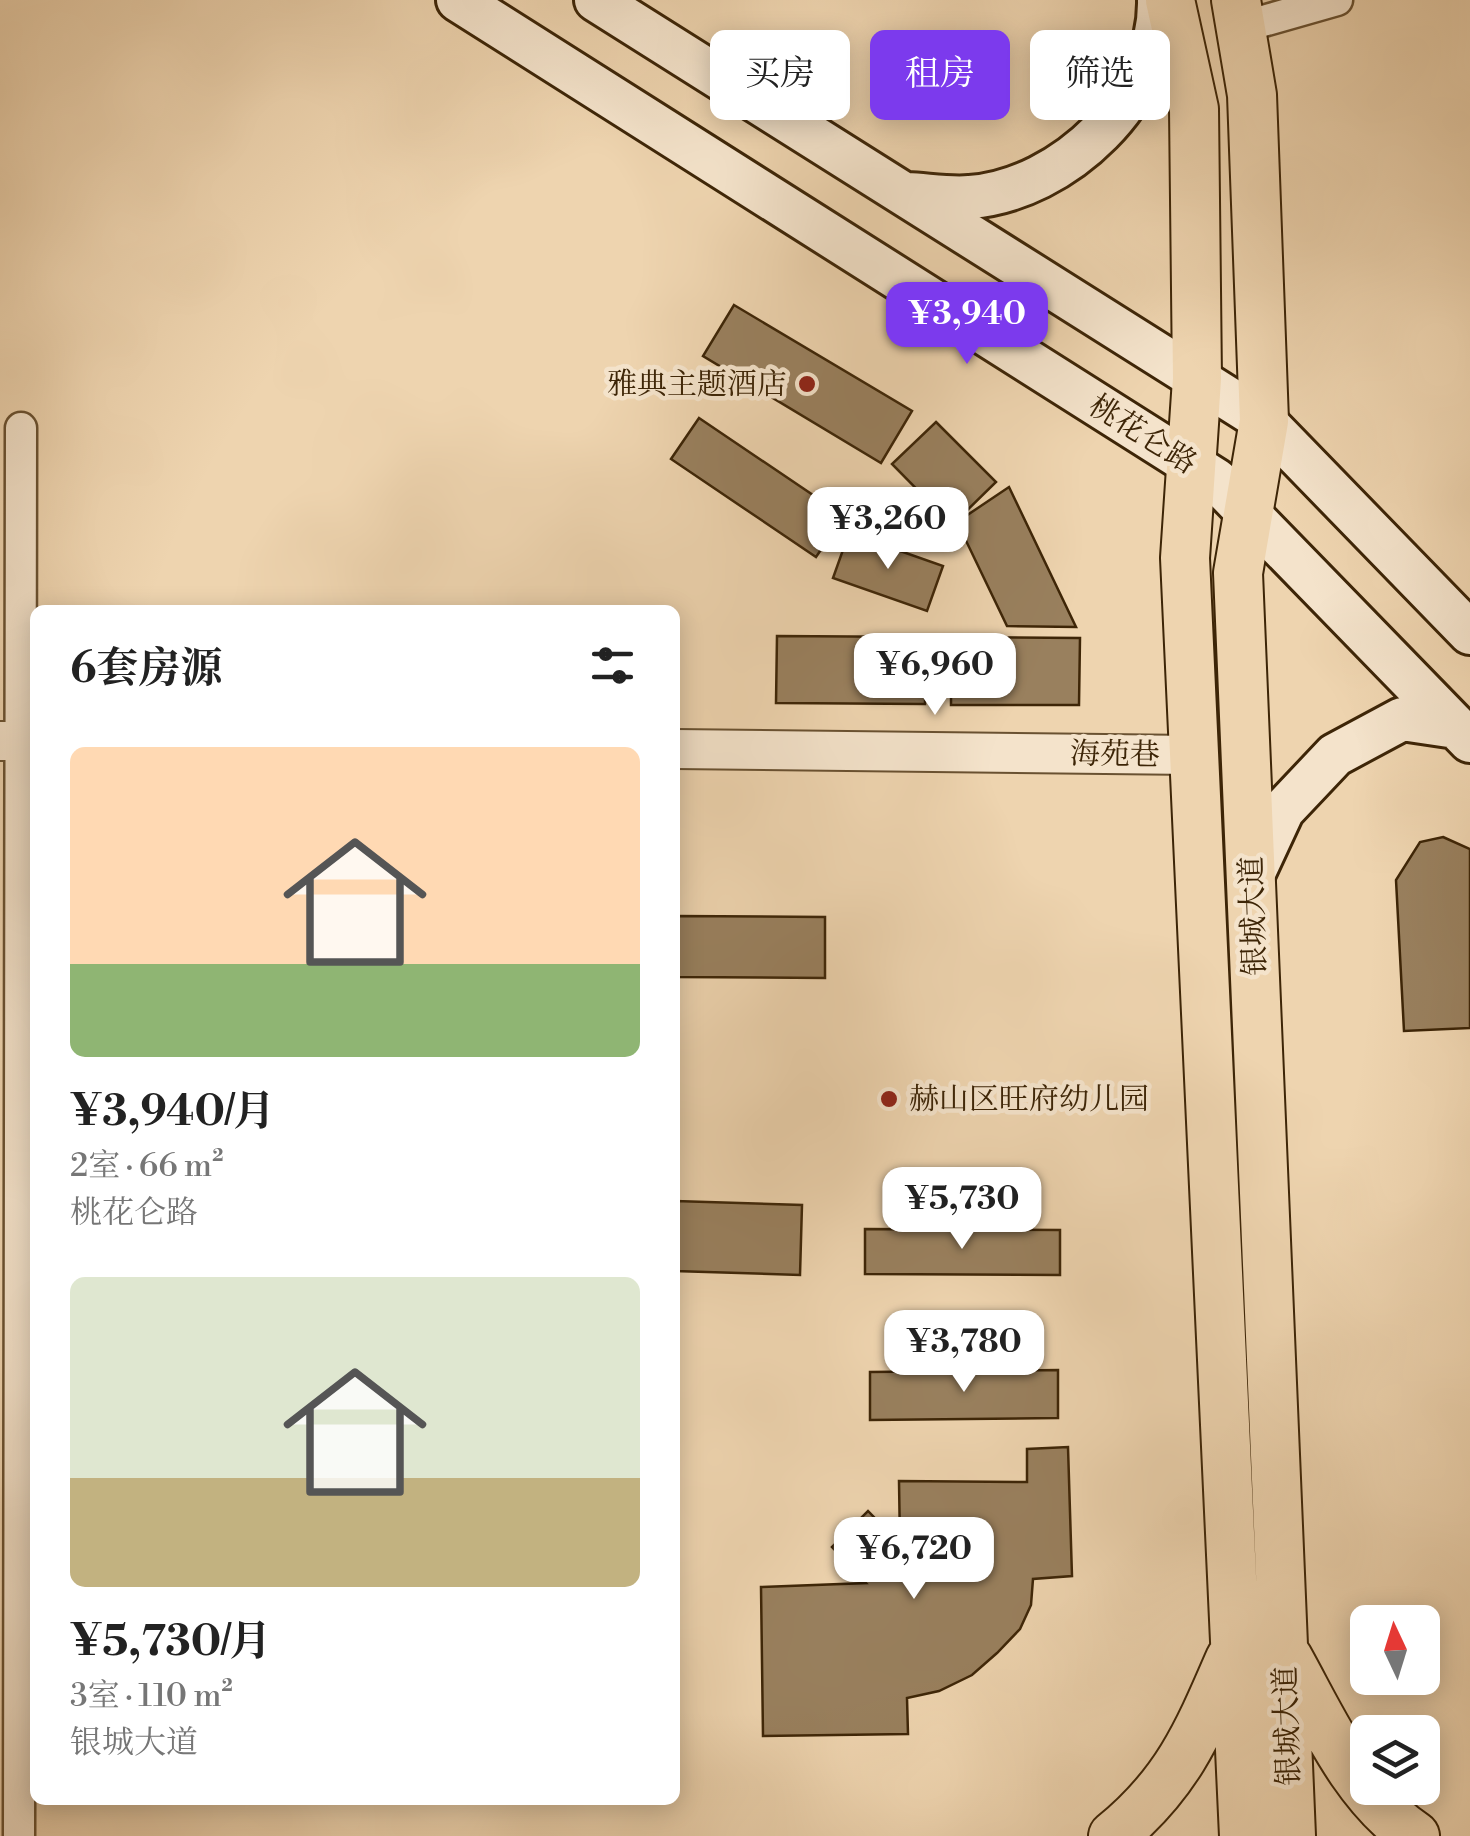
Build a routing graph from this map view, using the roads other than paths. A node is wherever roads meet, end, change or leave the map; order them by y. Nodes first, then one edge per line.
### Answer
1 (458, 0) edge
2 (596, 0) edge
3 (1159, 0) edge
4 (1170, 0) edge
5 (1336, 0) edge
6 (1239, 14) edge
7 (902, 194) junction
8 (1198, 378) junction
9 (1264, 421) junction
10 (21, 428) dead end
11 (1191, 464) junction
12 (1248, 513) junction
13 (1470, 633) edge
14 (1463, 734) edge
15 (19, 741) edge
16 (680, 749) edge
17 (1194, 755) junction
18 (1251, 879) junction
19 (1235, 1646) junction
20 (1284, 1650) junction
21 (19, 1836) edge
22 (1112, 1836) edge
23 (1244, 1836) edge
24 (1291, 1836) edge
25 (1415, 1836) edge

1 - 11 main road, 桃花仑路
2 - 7 main road
3 - 7 main road
4 - 8 main road, 银城大道
5 - 6 street
6 - 9 main road, 银城大道
7 - 8 main road
8 - 9 main road
8 - 11 main road, 银城大道
9 - 12 main road, 银城大道
9 - 13 main road
10 - 15 street
11 - 12 main road, 桃花仑路
11 - 17 main road, 银城大道
12 - 14 main road, 桃花仑路
12 - 18 main road, 银城大道
14 - 18 main road
15 - 21 street
16 - 17 street, 海苑巷
17 - 19 main road, 银城大道
18 - 20 main road, 银城大道
19 - 22 main road
19 - 23 main road, 银城大道
20 - 24 main road, 银城大道
20 - 25 main road

